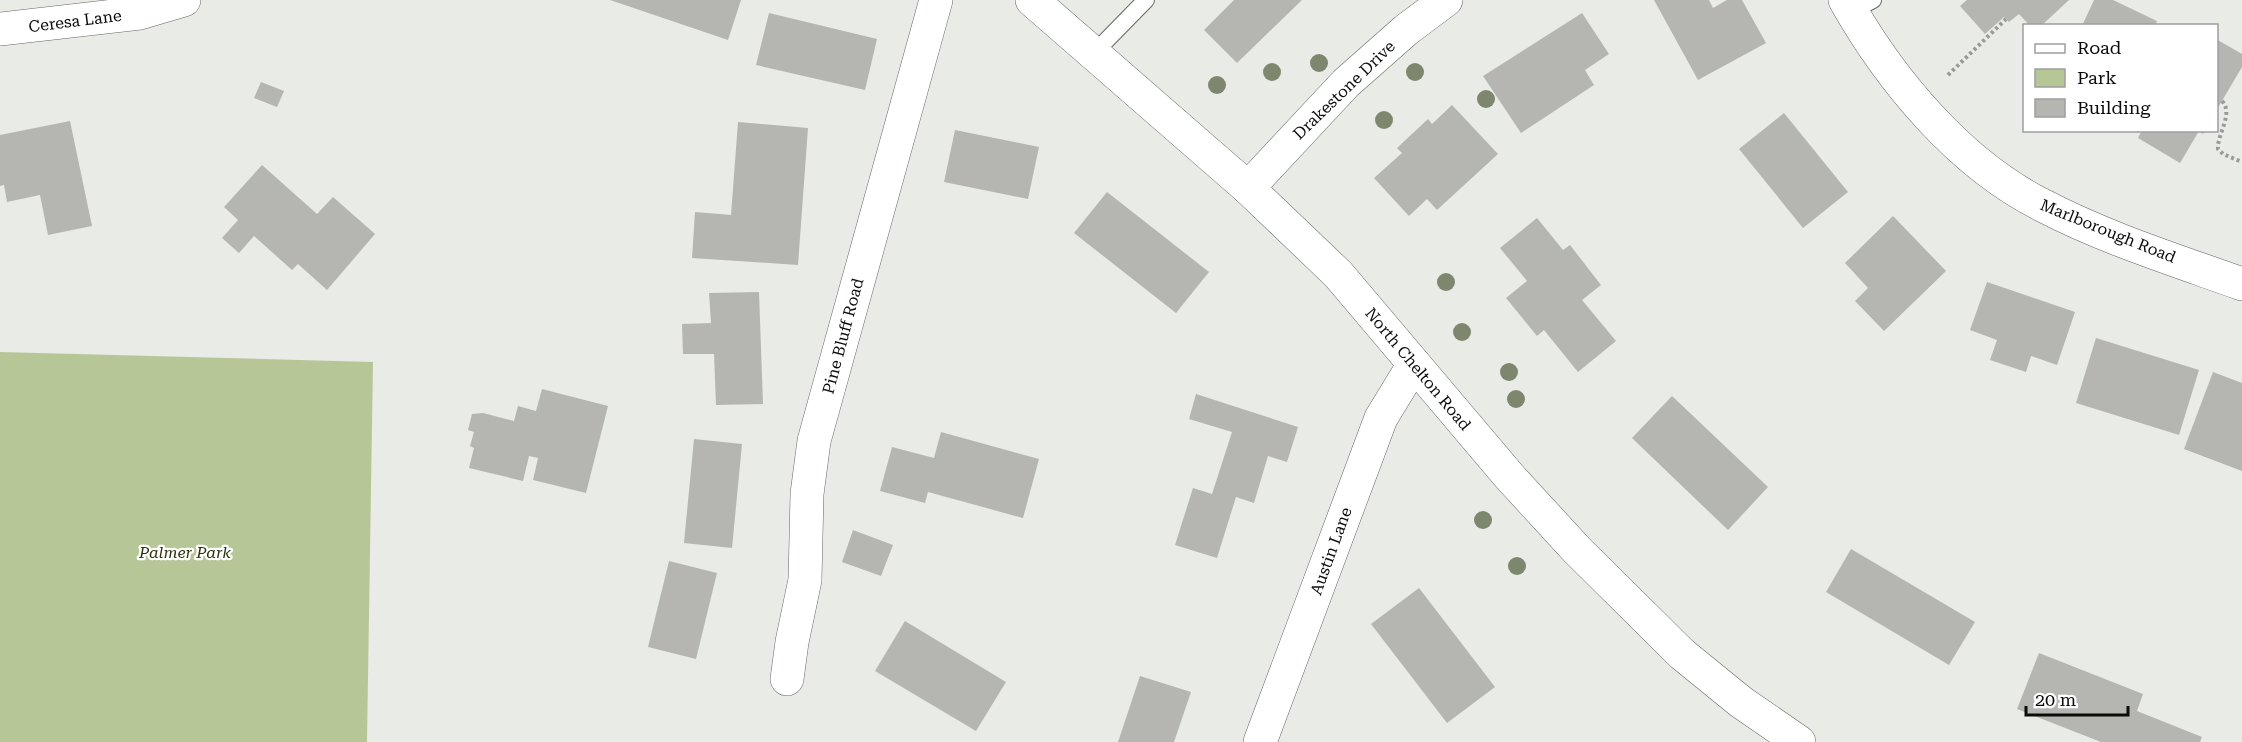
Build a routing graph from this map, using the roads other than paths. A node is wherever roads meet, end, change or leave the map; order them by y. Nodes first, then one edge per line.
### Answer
1 (184, 0) edge
2 (936, 0) edge
3 (1032, 0) edge
4 (1146, 0) edge
5 (1446, 0) edge
6 (1857, 4) edge
7 (0, 29) edge
8 (1093, 54) junction
9 (1248, 188) junction
10 (2242, 284) edge
11 (1414, 364) junction
12 (787, 679) dead end
13 (1260, 742) edge
14 (1799, 742) edge

1 - 7 street, Ceresa Lane
2 - 12 street, Pine Bluff Road
3 - 8 street, North Chelton Road
4 - 8 lane
5 - 9 street, Drakestone Drive
6 - 10 street, Marlborough Road
8 - 9 street, North Chelton Road
9 - 11 street, North Chelton Road
11 - 13 street, Austin Lane
11 - 14 street, North Chelton Road

